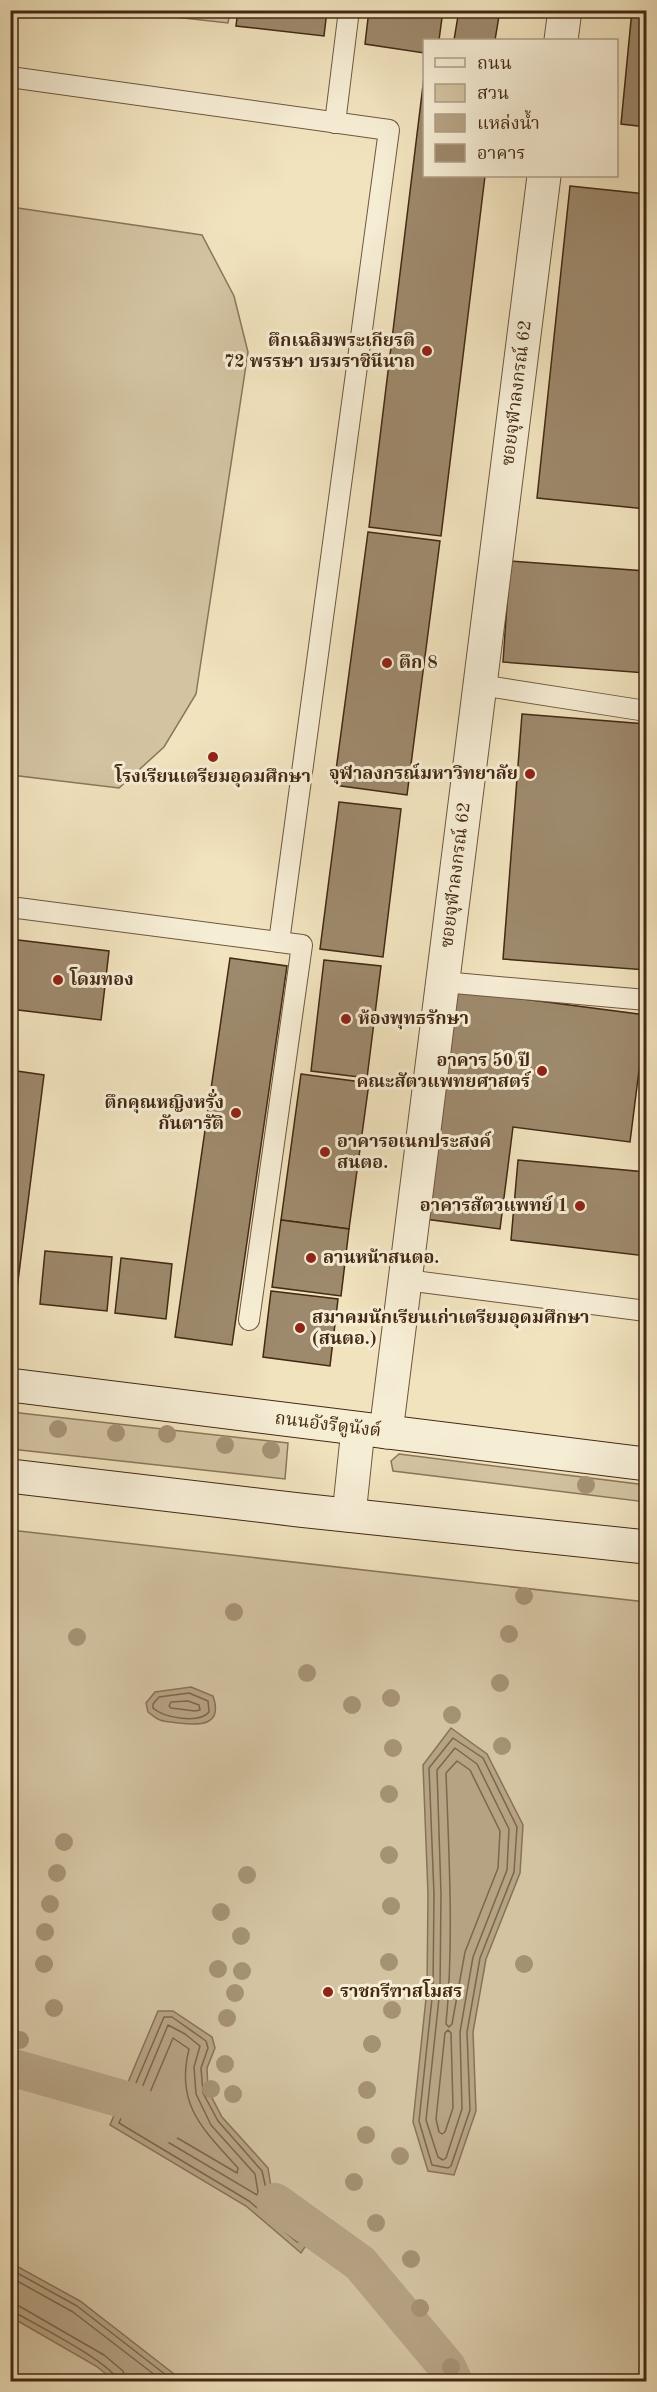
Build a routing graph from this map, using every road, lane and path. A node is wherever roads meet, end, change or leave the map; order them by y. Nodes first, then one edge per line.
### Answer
1 (349, 10) edge
2 (565, 10) edge
3 (561, 39) edge
4 (10, 77) edge
5 (335, 123) junction
6 (544, 177) edge
7 (480, 685) junction
8 (646, 711) edge
9 (10, 908) edge
10 (279, 942) junction
11 (442, 982) junction
12 (646, 1000) edge
13 (406, 1280) junction
14 (646, 1311) edge
15 (249, 1320) dead end
16 (10, 1385) edge
17 (372, 1430) junction
18 (646, 1464) edge
19 (10, 1476) edge
20 (349, 1515) junction
21 (646, 1547) edge

1 - 5 lane
2 - 3 street
4 - 5 lane
5 - 10 lane
6 - 7 street, ซอยจุฬาลงกรณ์ 62
7 - 8 lane
7 - 11 street, ซอยจุฬาลงกรณ์ 62
9 - 10 lane
10 - 15 lane
11 - 12 lane
11 - 13 street, ซอยจุฬาลงกรณ์ 62
13 - 14 lane
13 - 17 street, ซอยจุฬาลงกรณ์ 62
16 - 17 street, ถนนอังรีดูนังต์
17 - 18 street, ถนนอังรีดูนังต์
17 - 20 street, ซอยจุฬาลงกรณ์ 62
19 - 20 street
20 - 21 street

